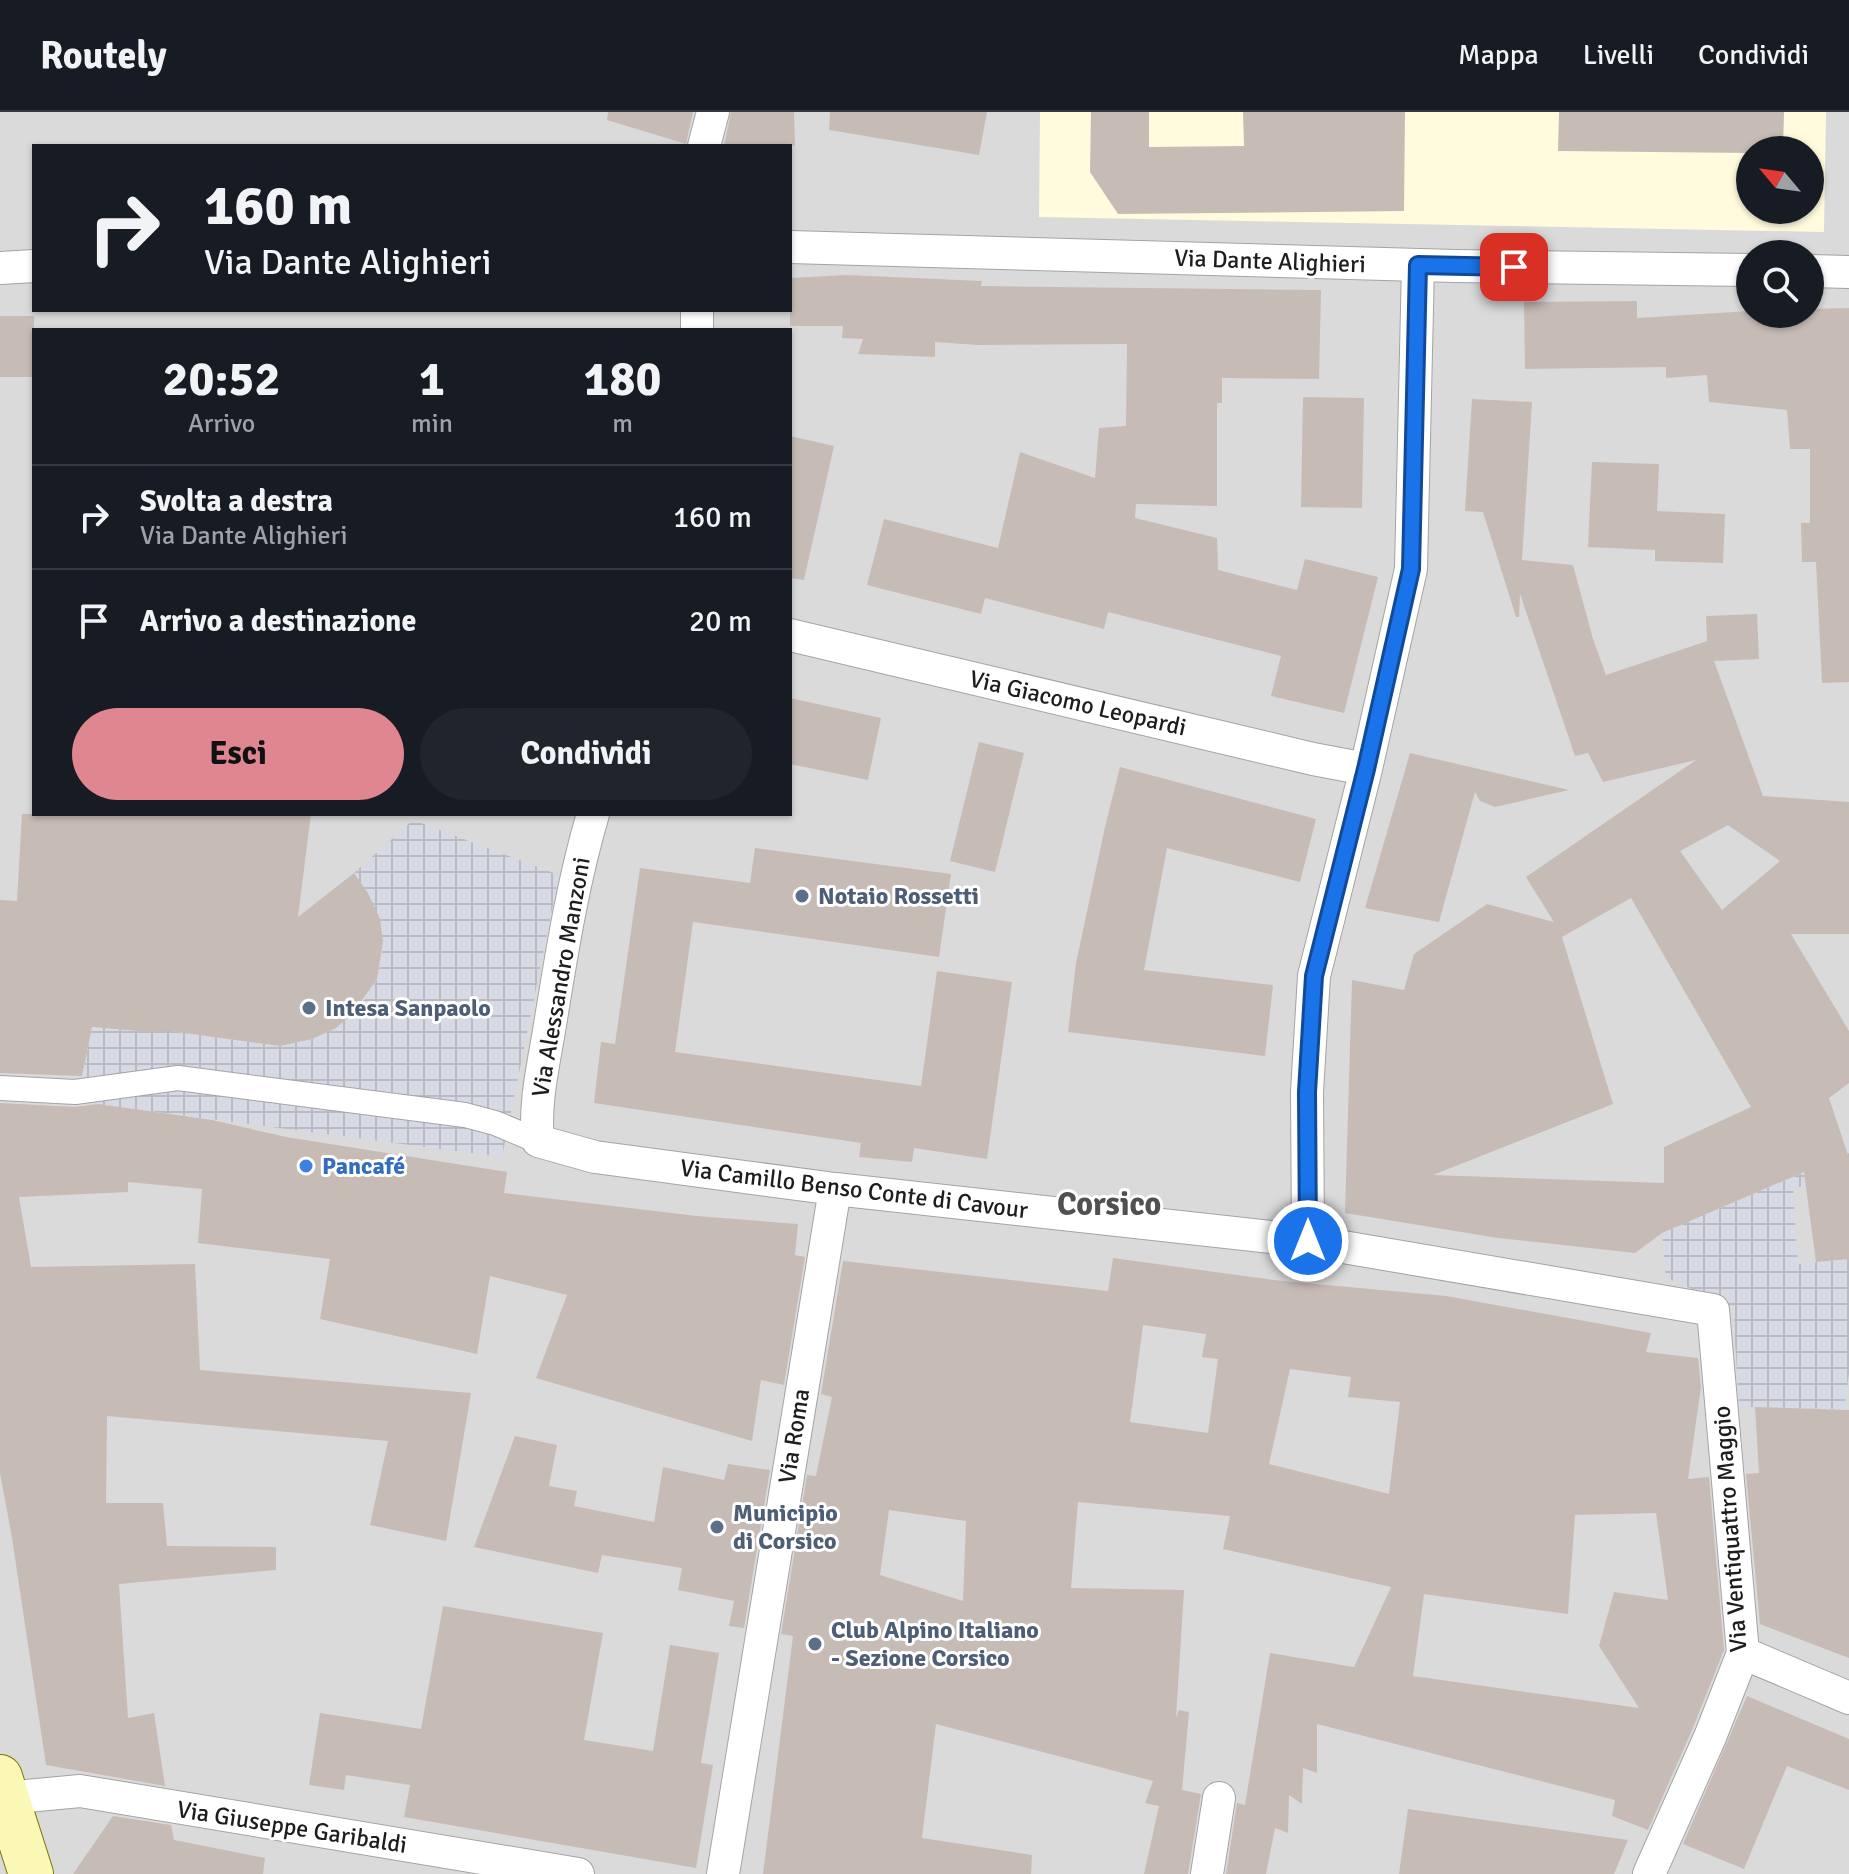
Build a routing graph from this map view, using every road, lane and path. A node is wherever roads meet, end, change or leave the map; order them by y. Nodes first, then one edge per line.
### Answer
1 (713, 112) edge
2 (705, 144) edge
3 (792, 247) edge
4 (1418, 265) junction
5 (32, 266) edge
6 (0, 268) edge
7 (1736, 270) edge
8 (1824, 271) edge
9 (1849, 272) edge
10 (792, 635) edge
11 (1366, 769) junction
12 (592, 816) edge
13 (0, 1088) edge
14 (538, 1141) junction
15 (835, 1189) junction
16 (1308, 1241) junction
17 (1713, 1310) joint
18 (1743, 1653) junction
19 (1849, 1698) edge
20 (2, 1787) edge
21 (1219, 1798) dead end
22 (31, 1874) edge
23 (578, 1874) edge
24 (723, 1874) edge
25 (1207, 1874) edge
26 (1649, 1874) edge

1 - 2 street
3 - 4 street, Via Dante Alighieri
4 - 7 street, Via Dante Alighieri
4 - 11 street
5 - 6 street
8 - 9 street
10 - 11 street, Via Giacomo Leopardi
11 - 16 street
12 - 14 street, Via Alessandro Manzoni
13 - 14 street, Via Camillo Benso Conte di Cavour
14 - 15 street, Via Camillo Benso Conte di Cavour
15 - 16 street, Via Camillo Benso Conte di Cavour
15 - 24 street, Via Roma
16 - 17 street, Via Camillo Benso Conte di Cavour
17 - 18 street, Via Ventiquattro Maggio
18 - 19 street
18 - 26 street, Via Ventiquattro Maggio
20 - 22 main road
20 - 23 street, Via Giuseppe Garibaldi
21 - 25 street

